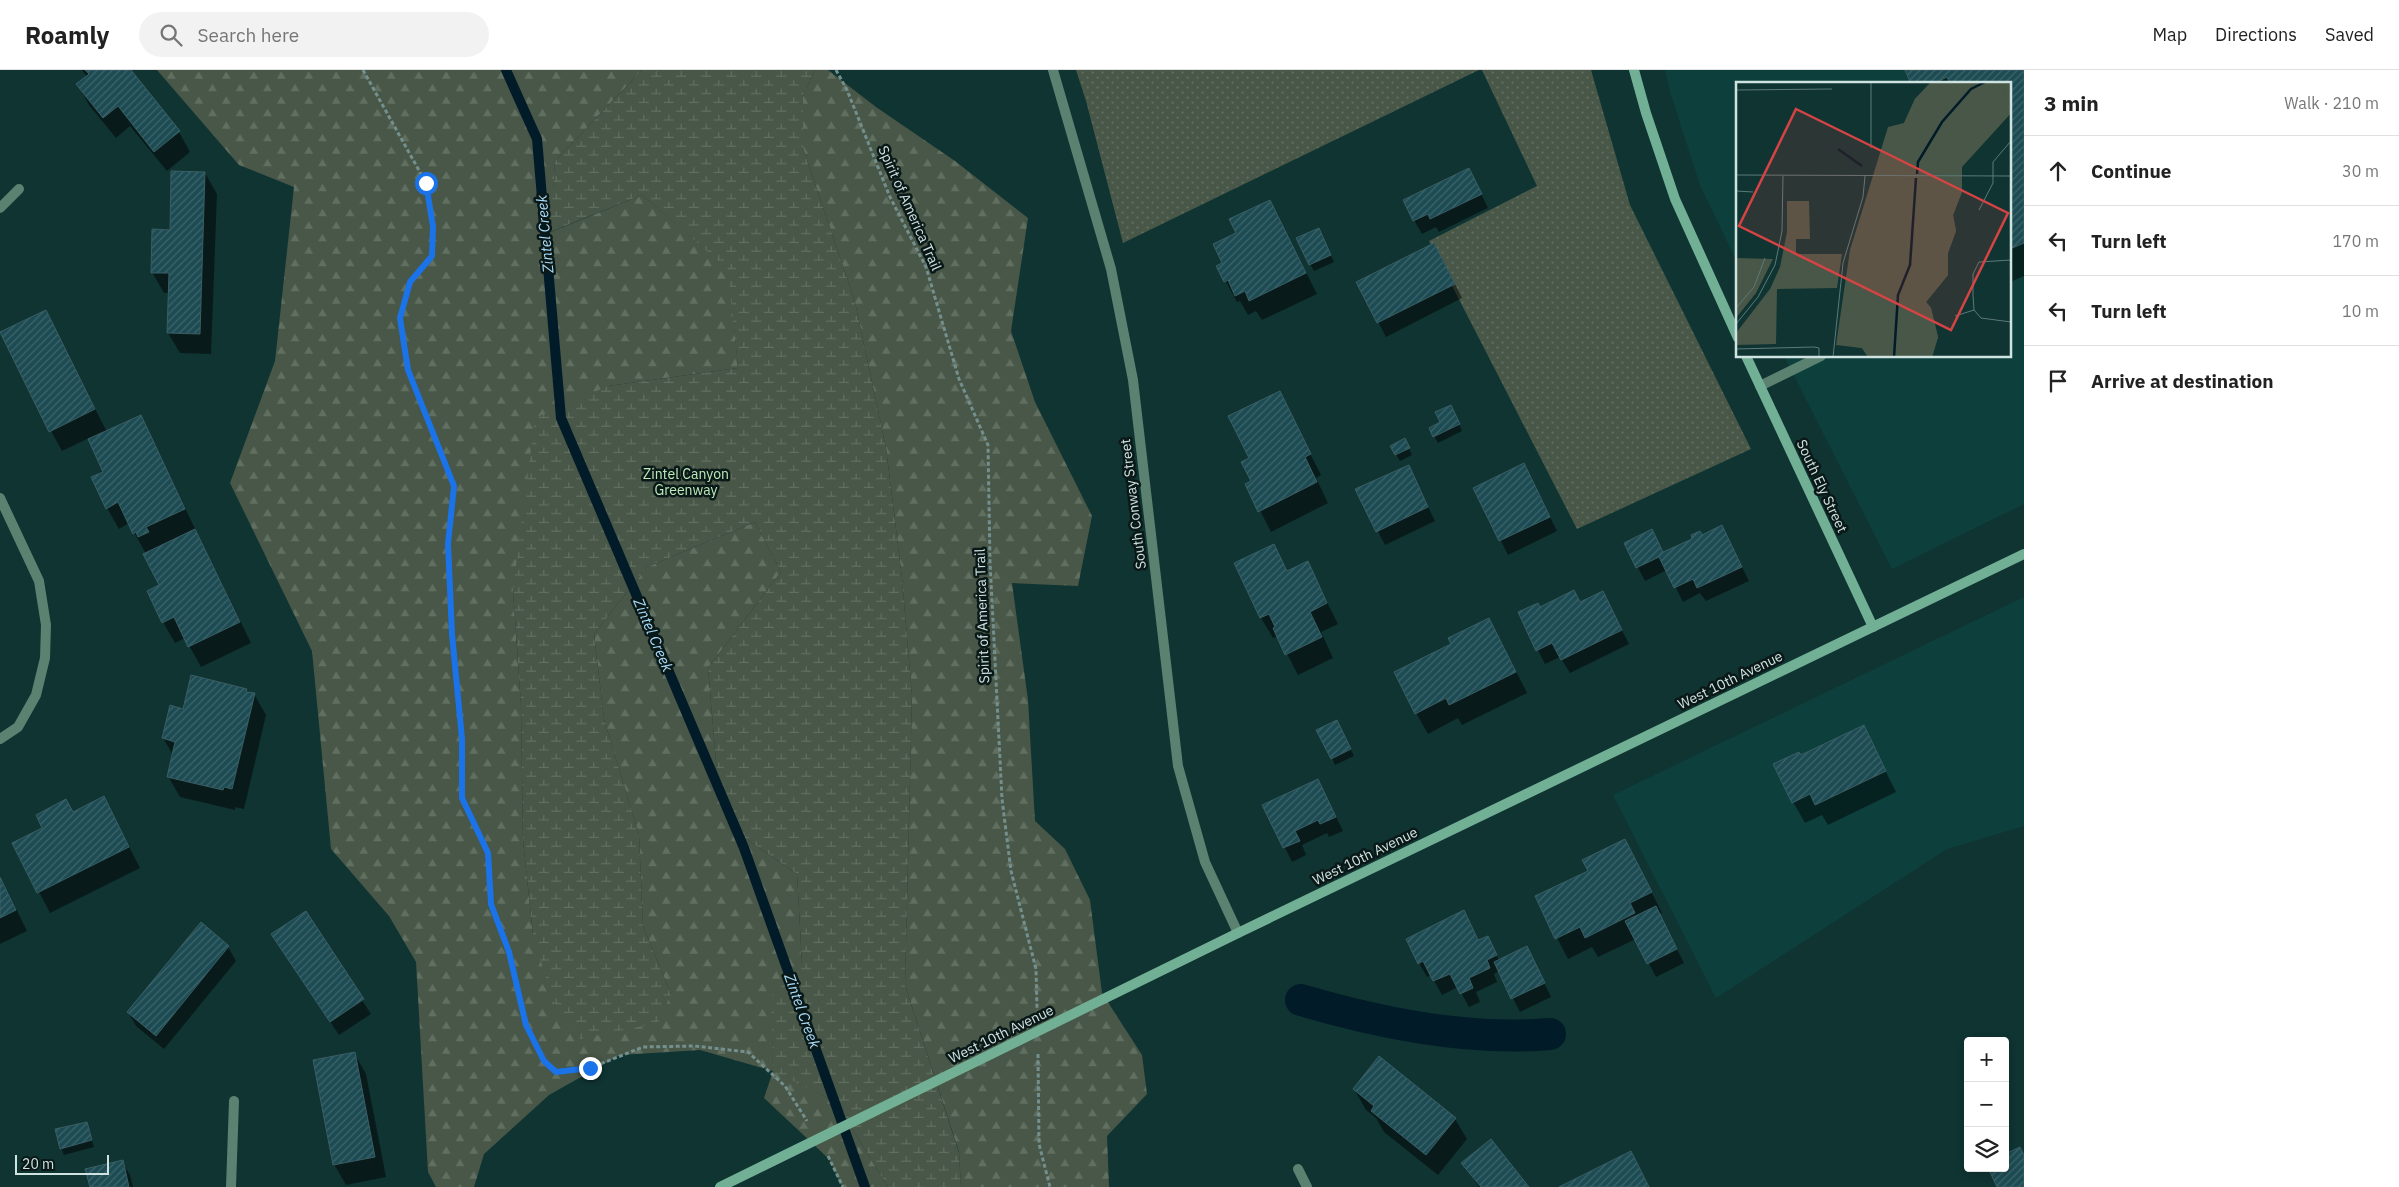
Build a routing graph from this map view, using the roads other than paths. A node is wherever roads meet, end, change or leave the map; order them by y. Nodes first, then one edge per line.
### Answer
1 (1053, 70) edge
2 (1634, 70) edge
3 (19, 189) dead end
4 (0, 208) edge
5 (1736, 334) edge
6 (1747, 358) edge
7 (1817, 358) edge
8 (1760, 386) junction
9 (0, 498) edge
10 (2024, 554) edge
11 (1873, 627) junction
12 (0, 739) edge
13 (1238, 932) junction
14 (234, 1101) dead end
15 (1298, 1169) dead end
16 (231, 1187) edge
17 (720, 1187) edge
18 (1307, 1187) edge

1 - 13 street, South Conway Street
2 - 5 main road
3 - 4 street
6 - 8 main road, South Ely Street
7 - 8 street
8 - 11 main road, South Ely Street
9 - 12 street
10 - 11 main road, West 10th Avenue
11 - 13 main road, West 10th Avenue
13 - 17 main road, West 10th Avenue
14 - 16 street
15 - 18 street

